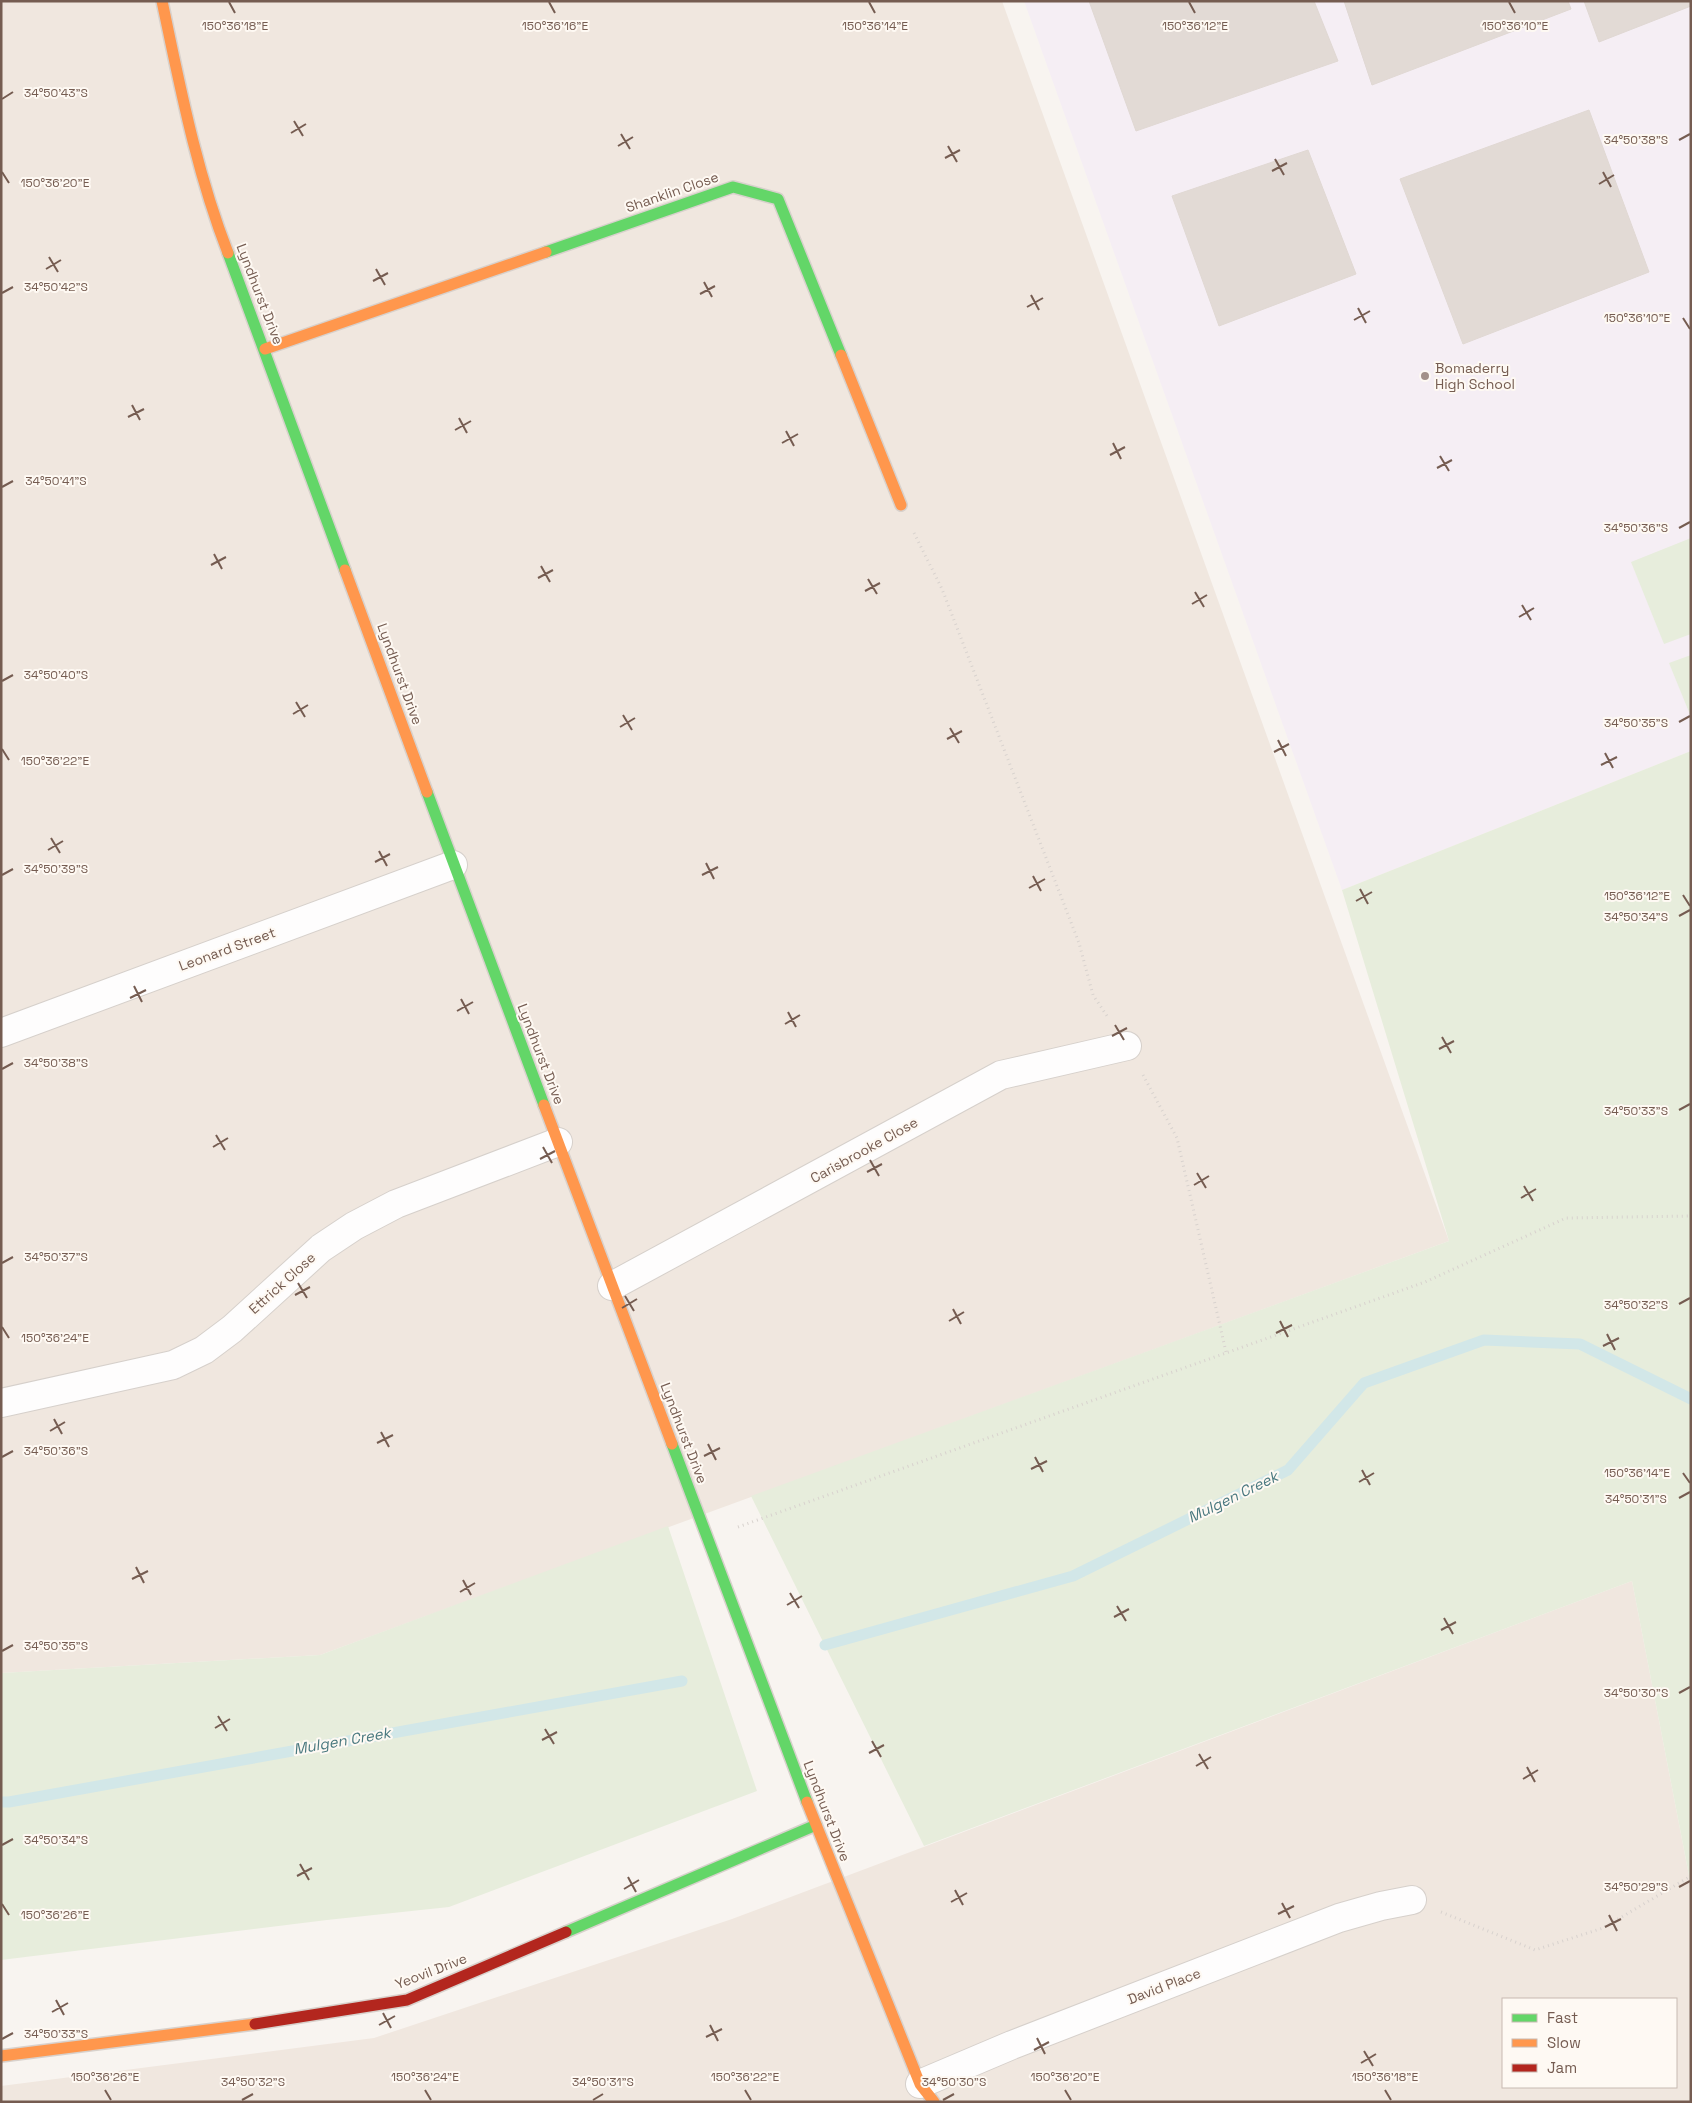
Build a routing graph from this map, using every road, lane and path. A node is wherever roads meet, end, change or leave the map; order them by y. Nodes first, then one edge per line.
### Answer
1 (162, 1) edge
2 (265, 349) junction
3 (901, 505) joint
4 (453, 865) junction
5 (1, 1033) edge
6 (1127, 1046) junction
7 (558, 1142) junction
8 (1691, 1216) edge
9 (612, 1286) junction
10 (1226, 1352) junction
11 (1, 1403) edge
12 (708, 1538) junction
13 (816, 1825) junction
14 (1691, 1876) edge
15 (1412, 1900) joint
16 (1, 2056) edge
17 (927, 2093) edge

1 - 2 street, Lyndhurst Drive
2 - 3 street, Shanklin Close
2 - 4 street, Lyndhurst Drive
3 - 6 path
4 - 5 street, Leonard Street
4 - 7 street, Lyndhurst Drive
6 - 9 street, Carisbrooke Close
6 - 10 path
7 - 9 street, Lyndhurst Drive
7 - 11 street, Ettrick Close
8 - 10 path
9 - 12 street, Lyndhurst Drive
10 - 12 path
12 - 13 street, Lyndhurst Drive
13 - 16 street, Yeovil Drive
13 - 17 street, Lyndhurst Drive
14 - 15 path
15 - 17 street, David Place

